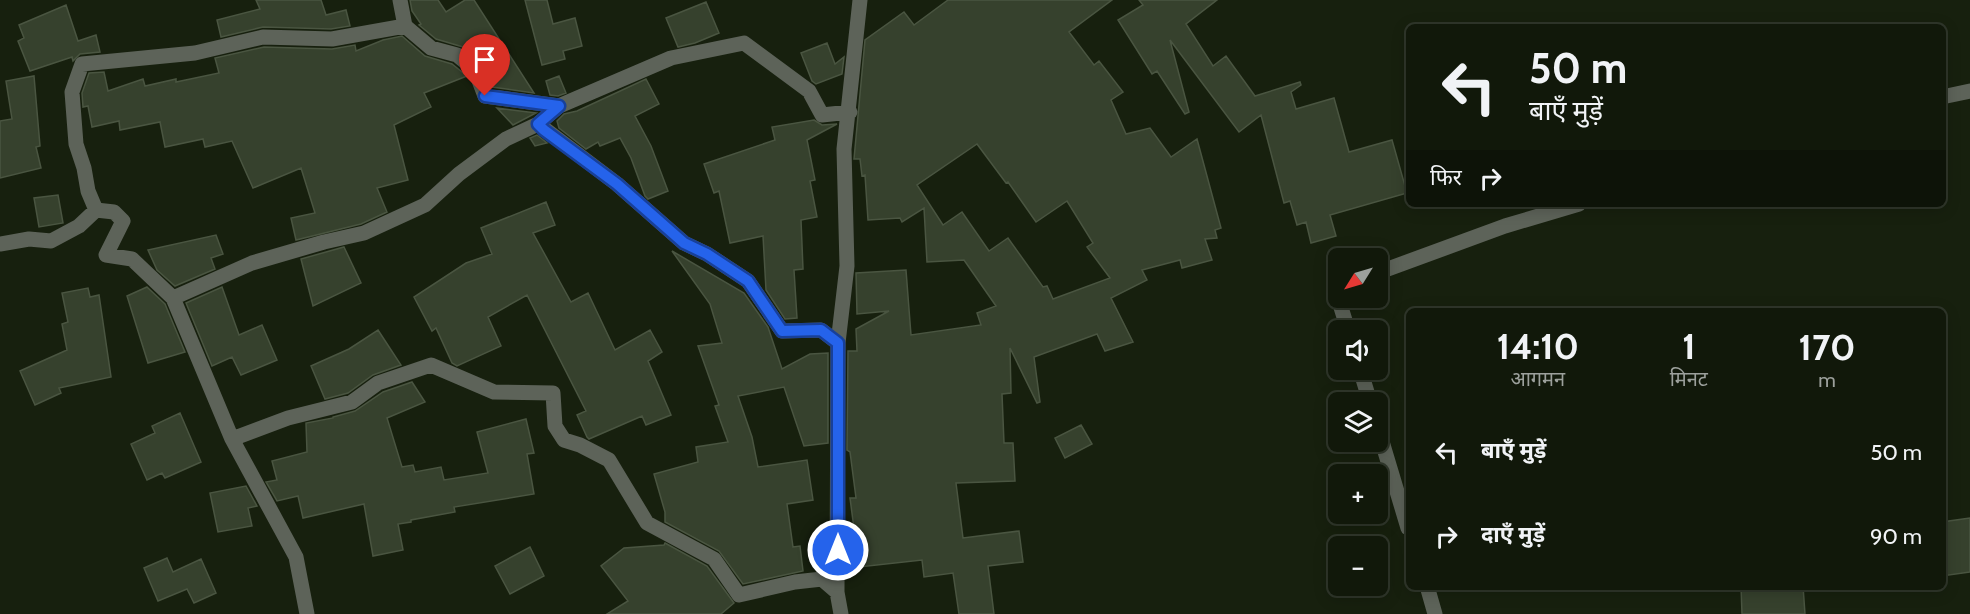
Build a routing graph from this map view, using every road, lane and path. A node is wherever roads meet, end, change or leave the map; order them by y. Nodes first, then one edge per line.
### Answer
1 (400, 0) edge
2 (861, 0) edge
3 (405, 26) junction
4 (1970, 91) edge
5 (1946, 96) edge
6 (559, 106) junction
7 (850, 112) junction
8 (538, 124) junction
9 (1569, 207) edge
10 (96, 210) junction
11 (0, 244) edge
12 (1388, 269) edge
13 (173, 298) junction
14 (838, 343) junction
15 (232, 439) junction
16 (1385, 452) edge
17 (1406, 521) edge
18 (1427, 590) edge
19 (837, 592) junction
20 (307, 614) edge
21 (841, 614) edge
22 (1435, 614) edge

1 - 3 street
2 - 7 street
3 - 6 street
3 - 10 street
4 - 5 street
6 - 7 street
6 - 8 street
7 - 14 street
8 - 13 street
8 - 14 street
9 - 12 street
10 - 11 street
10 - 13 street
13 - 15 street
14 - 19 street
15 - 19 street
15 - 20 street
16 - 17 street
18 - 22 street
19 - 21 street

